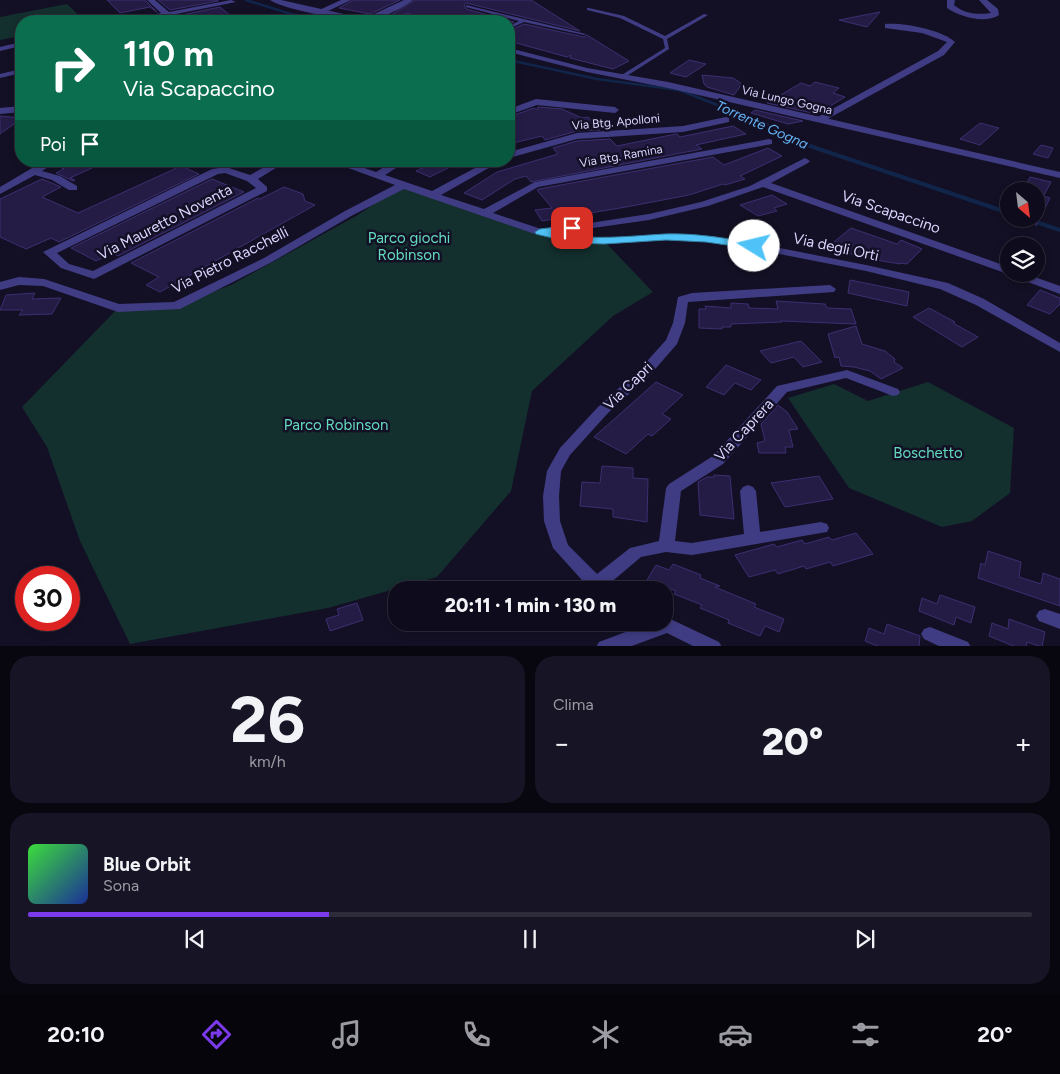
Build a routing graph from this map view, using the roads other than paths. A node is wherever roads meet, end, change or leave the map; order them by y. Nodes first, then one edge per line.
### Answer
1 (151, 0) edge
2 (347, 0) edge
3 (409, 0) edge
4 (951, 0) edge
5 (983, 0) edge
6 (279, 1) edge
7 (232, 2) dead end
8 (468, 6) dead end
9 (589, 9) dead end
10 (321, 11) junction
11 (167, 14) junction
12 (162, 15) edge
13 (330, 15) edge
14 (380, 15) edge
15 (503, 15) edge
16 (706, 15) dead end
17 (515, 18) edge
18 (523, 20) junction
19 (515, 25) edge
20 (888, 26) dead end
21 (584, 34) dead end
22 (665, 38) junction
23 (15, 45) edge
24 (0, 48) edge
25 (515, 52) edge
26 (15, 73) edge
27 (0, 76) edge
28 (622, 77) junction
29 (15, 110) edge
30 (515, 110) edge
31 (615, 110) dead end
32 (0, 111) edge
33 (726, 120) dead end
34 (819, 120) junction
35 (769, 142) dead end
36 (515, 153) edge
37 (805, 161) dead end
38 (42, 167) edge
39 (272, 167) edge
40 (351, 167) edge
41 (392, 167) edge
42 (485, 167) edge
43 (34, 172) junction
44 (376, 176) junction
45 (1060, 176) edge
46 (251, 179) junction
47 (0, 182) edge
48 (403, 184) junction
49 (762, 184) junction
50 (11, 185) junction
51 (73, 188) dead end
52 (0, 191) edge
53 (433, 195) junction
54 (485, 213) junction
55 (540, 232) junction
56 (1000, 268) edge
57 (1038, 282) edge
58 (0, 286) edge
59 (830, 289) dead end
60 (1060, 290) edge
61 (1060, 348) edge
62 (893, 392) dead end
63 (748, 491) dead end
64 (821, 528) dead end
65 (753, 539) junction
66 (666, 546) junction
67 (595, 581) edge
68 (606, 581) edge
69 (673, 628) edge
70 (645, 631) edge
71 (930, 634) dead end
72 (605, 646) edge
73 (713, 646) edge
74 (962, 646) edge

1 - 11 street
2 - 10 street
3 - 14 street
4 - 5 street
6 - 10 street
7 - 11 street
8 - 15 lane
9 - 22 lane
10 - 13 street
11 - 12 street
16 - 22 lane
17 - 18 lane
18 - 19 lane
18 - 21 lane
20 - 34 street
22 - 28 lane
23 - 24 street
25 - 28 street, Via Lungo Gogna
26 - 27 street
28 - 34 street, Via Lungo Gogna
29 - 32 street
30 - 31 street
33 - 36 street, Via Btg. Apolloni
34 - 45 street, Via Lungo Gogna
35 - 54 street, Via Btg. Ramina
37 - 49 street
38 - 43 street
39 - 46 street
40 - 44 street, Via degli Orti
41 - 44 street
42 - 53 street
43 - 50 street
43 - 51 street
44 - 48 street, Via degli Orti
46 - 46 street, Via Mauretto Noventa
47 - 50 street
48 - 53 street, Via degli Orti
48 - 58 street, Via Pietro Racchelli
49 - 55 street
49 - 56 street, Via Scapaccino
50 - 52 street
53 - 54 street, Via degli Orti
54 - 55 street, Via degli Orti
55 - 61 street, Via degli Orti
57 - 60 street
59 - 67 street, Via Capri
62 - 66 street, Via Caprera
63 - 65 street
64 - 65 street
65 - 66 street
66 - 68 street
69 - 73 street
70 - 72 street
71 - 74 street

